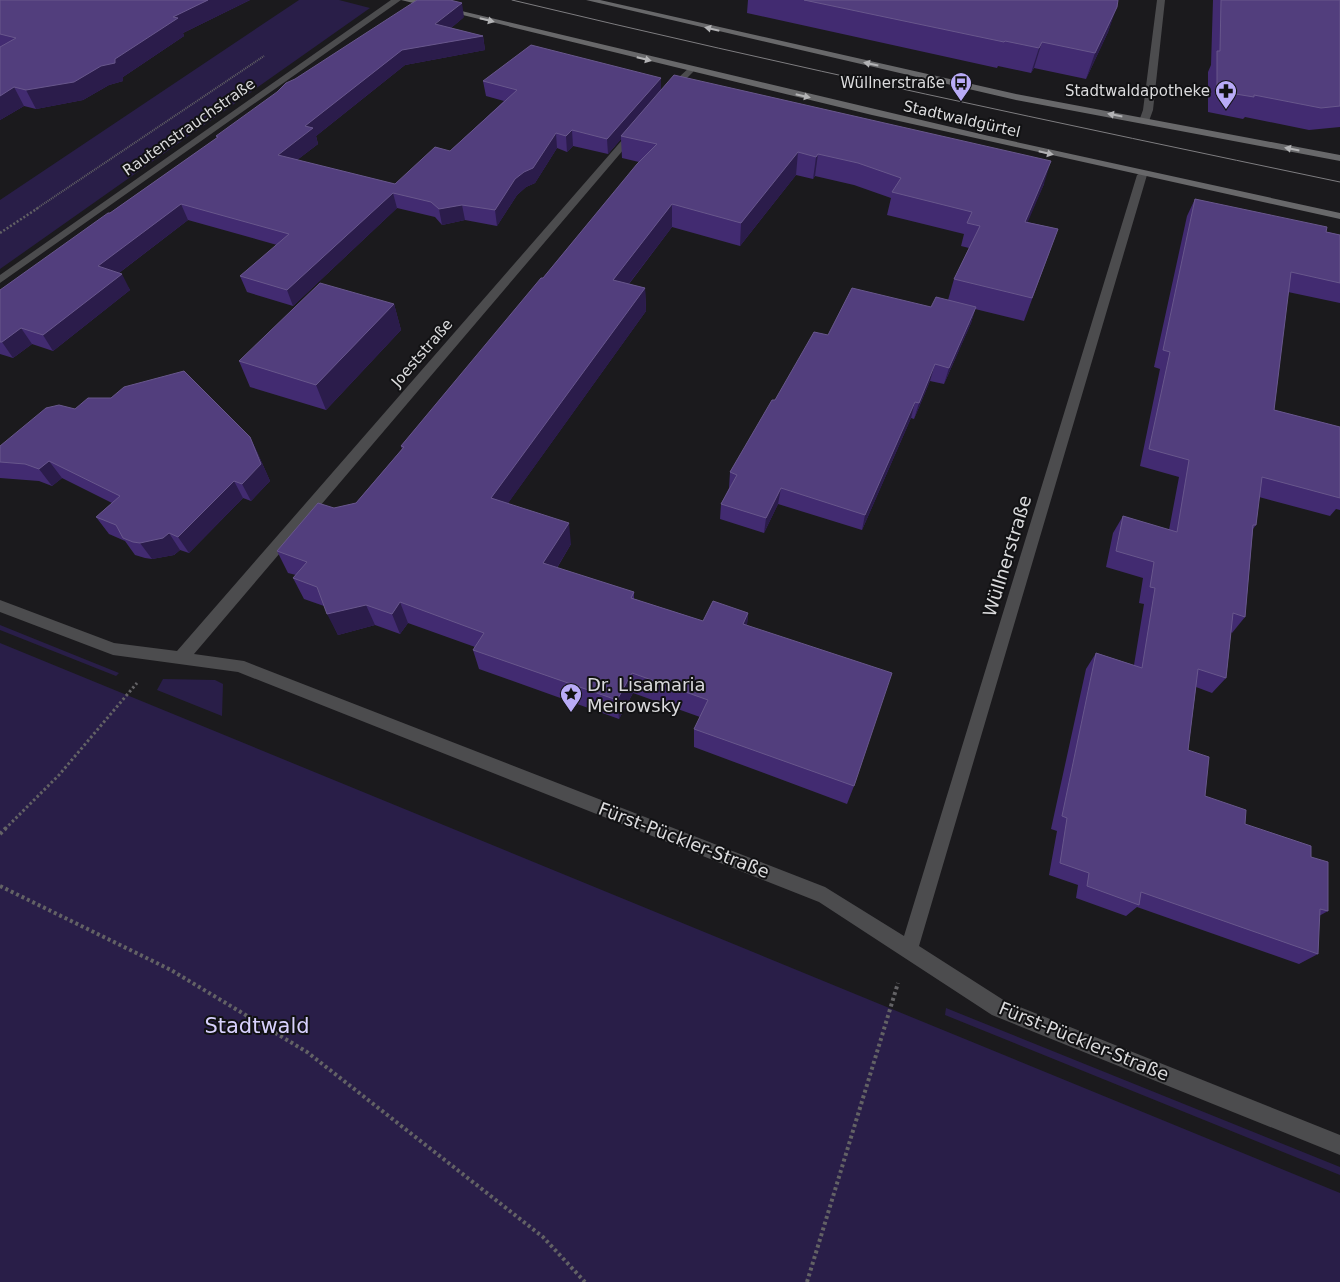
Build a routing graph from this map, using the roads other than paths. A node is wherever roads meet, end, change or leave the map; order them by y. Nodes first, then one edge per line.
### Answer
1 (397, 0) edge
2 (405, 0) edge
3 (590, 0) edge
4 (1160, 0) edge
5 (690, 70) junction
6 (664, 98) edge
7 (644, 120) edge
8 (1144, 121) junction
9 (1340, 158) edge
10 (1142, 174) junction
11 (1340, 216) edge
12 (0, 280) edge
13 (0, 606) edge
14 (181, 658) junction
15 (909, 949) junction
16 (1340, 1145) edge

1 - 12 street, Rautenstrauchstraße
2 -> 5 main road, Stadtwaldgürtel
8 -> 3 main road, Stadtwaldgürtel
4 - 8 street
5 - 6 street
5 -> 10 main road, Stadtwaldgürtel
7 - 14 street, Joeststraße
9 -> 8 main road, Stadtwaldgürtel
10 - 11 main road, Stadtwaldgürtel
10 - 15 street, Wüllnerstraße
13 - 14 street, Fürst-Pückler-Straße
14 - 15 street, Fürst-Pückler-Straße
15 - 16 street, Fürst-Pückler-Straße

